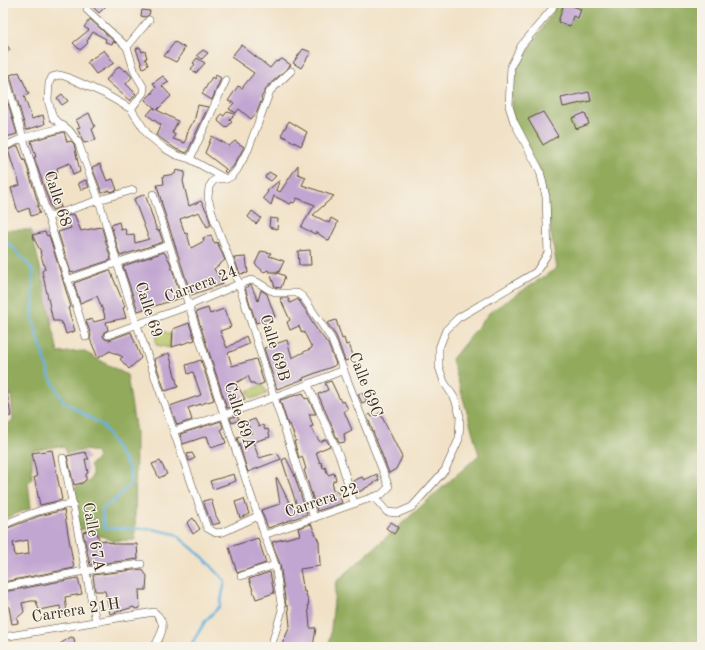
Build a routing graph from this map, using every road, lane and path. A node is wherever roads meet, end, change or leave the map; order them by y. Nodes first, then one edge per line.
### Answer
1 (554, 3) edge
2 (87, 10) dead end
3 (149, 20) dead end
4 (127, 47) junction
5 (3, 69) edge
6 (291, 71) dead end
7 (226, 80) dead end
8 (131, 109) junction
9 (64, 127) junction
10 (23, 138) junction
11 (3, 147) edge
12 (190, 158) junction
13 (226, 179) junction
14 (133, 190) dead end
15 (153, 194) dead end
16 (99, 200) junction
17 (48, 217) junction
18 (169, 245) junction
19 (117, 263) junction
20 (67, 280) junction
21 (239, 284) junction
22 (303, 297) joint
23 (188, 306) junction
24 (137, 325) junction
25 (108, 335) dead end
26 (86, 337) dead end
27 (344, 370) junction
28 (308, 385) junction
29 (274, 397) junction
30 (224, 415) junction
31 (174, 431) junction
32 (63, 458) dead end
33 (387, 490) joint
34 (374, 497) junction
35 (354, 503) junction
36 (73, 504) junction
37 (258, 516) junction
38 (314, 518) junction
39 (3, 525) edge
40 (264, 535) junction
41 (141, 564) dead end
42 (275, 565) junction
43 (84, 570) junction
44 (241, 576) dead end
45 (3, 587) edge
46 (96, 621) junction
47 (3, 637) edge
48 (154, 647) edge
49 (271, 647) edge

1 - 34 street
2 - 4 street
3 - 4 street
4 - 8 street
5 - 10 street, Calle 68
6 - 13 street
7 - 12 street
8 - 9 street, Calle 69
8 - 12 street
9 - 10 street
9 - 16 street, Calle 69
10 - 11 street
10 - 17 street, Calle 68
12 - 13 street
13 - 21 street, Calle 69B
14 - 16 street
15 - 18 street, Calle 69A
16 - 17 street
16 - 19 street, Calle 69
17 - 20 street, Calle 68
18 - 19 street
18 - 23 street, Calle 69A
19 - 20 street
19 - 24 street, Calle 69
20 - 26 street, Calle 68
21 - 22 street, Carrera 24
21 - 23 street, Carrera 24
21 - 29 street, Calle 69B
22 - 27 street, Calle 69C
23 - 24 street, Carrera 24
23 - 30 street, Calle 69A
24 - 25 street, Carrera 24
24 - 31 street, Calle 69
27 - 28 street
27 - 33 street, Calle 69C
28 - 29 street
28 - 35 street
29 - 30 street
29 - 38 street, Calle 69B
30 - 31 street
30 - 37 street, Calle 69A
31 - 37 street, Calle 69
32 - 36 street, Calle 67A
33 - 34 street, Carrera 22
34 - 35 street, Carrera 22
35 - 38 street, Carrera 22
36 - 39 street
36 - 43 street, Calle 67A
37 - 40 street, Calle 69A
38 - 40 street, Carrera 22
40 - 42 street, Calle 69A
41 - 43 street
42 - 44 street
42 - 49 street, Calle 69A
43 - 45 street
43 - 46 street, Calle 67A
46 - 47 street, Carrera 21H
46 - 48 street, Carrera 21H

